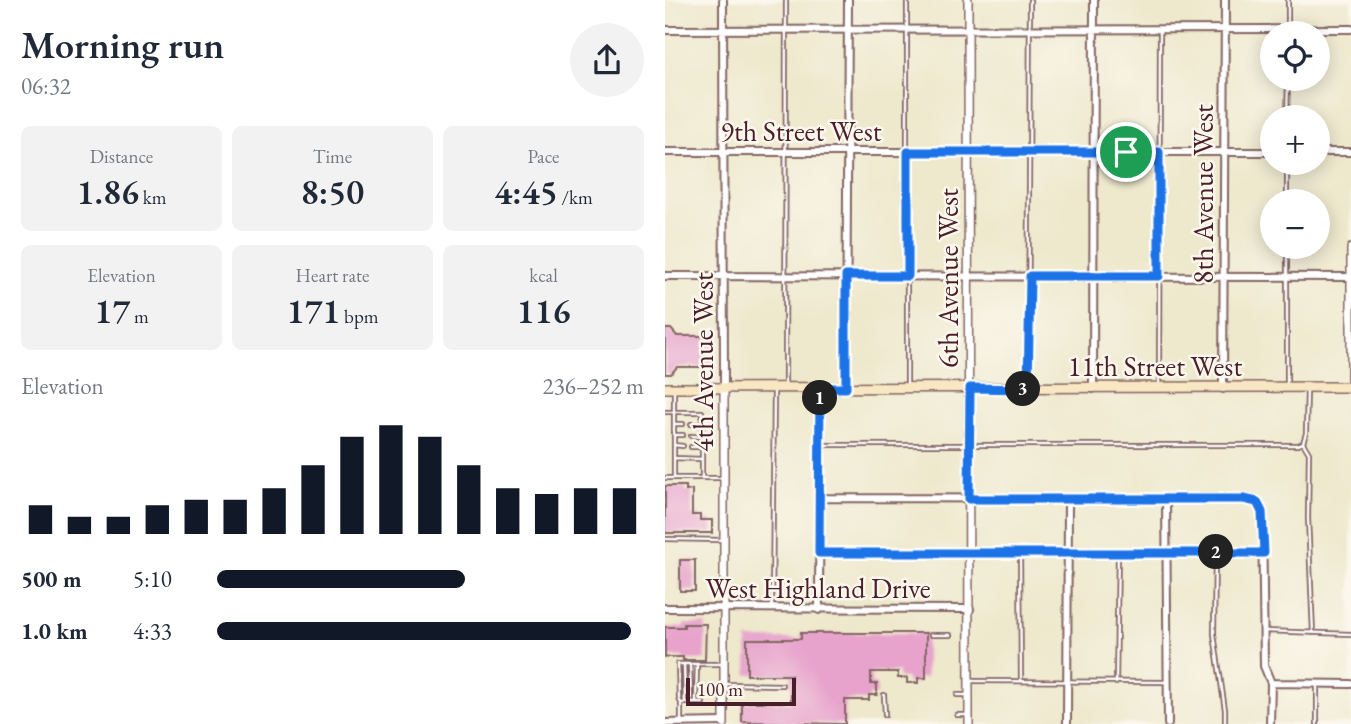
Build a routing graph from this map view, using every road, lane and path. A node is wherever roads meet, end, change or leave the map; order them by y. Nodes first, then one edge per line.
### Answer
1 (723, 0) edge
2 (786, 0) edge
3 (848, 0) edge
4 (908, 0) edge
5 (968, 0) edge
6 (1030, 0) edge
7 (1094, 0) edge
8 (1225, 0) edge
9 (1288, 0) edge
10 (1288, 21) edge
11 (848, 29) junction
12 (907, 29) junction
13 (968, 29) junction
14 (1030, 29) junction
15 (1160, 29) junction
16 (1225, 29) junction
17 (1351, 29) edge
18 (665, 30) edge
19 (723, 30) junction
20 (786, 30) junction
21 (1094, 30) junction
22 (1260, 30) edge
23 (1330, 30) edge
24 (665, 152) edge
25 (723, 152) junction
26 (785, 152) junction
27 (847, 152) junction
28 (908, 152) junction
29 (968, 152) junction
30 (1030, 152) junction
31 (1094, 152) junction
32 (1159, 152) junction
33 (1260, 152) edge
34 (1330, 152) edge
35 (1351, 152) edge
36 (1225, 153) junction
37 (1351, 248) edge
38 (1287, 259) edge
39 (665, 275) edge
40 (724, 276) junction
41 (785, 276) junction
42 (846, 276) junction
43 (908, 276) junction
44 (970, 276) junction
45 (1030, 276) junction
46 (1093, 276) junction
47 (1159, 276) junction
48 (1224, 276) junction
49 (1287, 277) junction
50 (1351, 278) edge
51 (1351, 380) edge
52 (774, 387) junction
53 (785, 387) junction
54 (1351, 387) edge
55 (724, 388) junction
56 (820, 388) junction
57 (846, 388) junction
58 (907, 388) junction
59 (970, 388) junction
60 (1287, 388) junction
61 (1307, 388) junction
62 (670, 389) edge
63 (1028, 389) junction
64 (1093, 389) junction
65 (1159, 389) junction
66 (1223, 389) junction
67 (665, 412) edge
68 (674, 412) junction
69 (674, 424) junction
70 (683, 424) dead end
71 (691, 424) dead end
72 (702, 425) junction
73 (674, 435) junction
74 (683, 435) dead end
75 (691, 436) dead end
76 (702, 437) junction
77 (1303, 443) junction
78 (674, 445) junction
79 (820, 445) junction
80 (969, 445) junction
81 (683, 446) dead end
82 (691, 447) dead end
83 (702, 447) junction
84 (674, 458) junction
85 (702, 459) junction
86 (665, 478) edge
87 (674, 478) junction
88 (702, 478) junction
89 (725, 478) junction
90 (819, 498) junction
91 (1166, 498) junction
92 (969, 499) junction
93 (1068, 499) junction
94 (665, 539) edge
95 (725, 540) junction
96 (1020, 552) junction
97 (1068, 552) junction
98 (1118, 552) junction
99 (1166, 552) junction
100 (1215, 552) junction
101 (819, 553) junction
102 (970, 553) junction
103 (1264, 553) junction
104 (665, 608) edge
105 (725, 609) junction
106 (970, 609) junction
107 (772, 610) junction
108 (819, 610) junction
109 (1264, 631) junction
110 (1313, 633) junction
111 (1351, 634) edge
112 (931, 635) dead end
113 (950, 635) dead end
114 (690, 664) junction
115 (697, 664) junction
116 (725, 664) junction
117 (970, 681) junction
118 (1021, 681) junction
119 (1068, 682) junction
120 (1168, 682) junction
121 (1116, 683) junction
122 (1271, 683) junction
123 (724, 684) junction
124 (1317, 684) junction
125 (1351, 684) edge
126 (782, 685) dead end
127 (884, 695) dead end
128 (957, 695) dead end
129 (969, 695) junction
130 (683, 703) junction
131 (691, 703) junction
132 (696, 703) junction
133 (703, 703) dead end
134 (885, 715) dead end
135 (957, 715) dead end
136 (969, 715) junction
137 (665, 723) edge
138 (681, 723) edge
139 (724, 723) edge
140 (969, 724) edge
141 (1067, 724) edge
142 (1168, 724) edge
143 (1225, 724) edge
144 (1270, 724) edge
145 (1317, 724) edge

1 - 19 street, 4th Avenue West
2 - 20 lane
3 - 11 street
4 - 12 lane
5 - 13 street, 6th Avenue West
6 - 14 lane
7 - 21 street
8 - 16 street, 8th Avenue West
9 - 10 lane
11 - 12 street
11 - 20 street
11 - 27 street
12 - 13 street
12 - 28 lane
13 - 14 street
13 - 29 street, 6th Avenue West
14 - 21 street
14 - 30 lane
15 - 16 street
15 - 21 street
15 - 32 lane
16 - 22 street
16 - 36 street, 8th Avenue West
17 - 23 street
18 - 19 street
19 - 20 street
19 - 25 street, 4th Avenue West
20 - 26 lane
21 - 31 street
24 - 25 street, 9th Street West
25 - 26 street, 9th Street West
25 - 40 street, 4th Avenue West
26 - 27 street, 9th Street West
26 - 41 lane
27 - 28 street, 9th Street West
27 - 42 street
28 - 29 street, 9th Street West
28 - 43 lane
29 - 30 street, 9th Street West
29 - 44 street, 6th Avenue West
30 - 31 street, 9th Street West
30 - 45 lane
31 - 32 street, 9th Street West
31 - 46 street
32 - 36 street, 9th Street West
32 - 47 lane
33 - 36 street, 9th Street West
34 - 35 street
36 - 48 street, 8th Avenue West
37 - 50 street
38 - 49 lane
39 - 40 street
40 - 41 street
40 - 55 street, 4th Avenue West
41 - 42 street
41 - 53 lane
42 - 43 street
42 - 57 street
43 - 44 street
43 - 58 lane
44 - 45 street
44 - 59 street, 6th Avenue West
45 - 46 street
45 - 63 lane
46 - 47 street
46 - 64 street
47 - 48 street
47 - 65 lane
48 - 49 street
48 - 66 street, 8th Avenue West
49 - 50 street
49 - 60 lane
50 - 51 street
52 - 53 main road, 11th Street West
52 - 55 main road, 11th Street West
52 - 107 lane
53 - 56 main road, 11th Street West
54 - 61 main road, 11th Street West
55 - 62 main road, 11th Street West
55 - 89 street, 4th Avenue West
56 - 57 main road, 11th Street West
56 - 79 street
57 - 58 main road, 11th Street West
58 - 59 main road, 11th Street West
59 - 63 main road, 11th Street West
59 - 80 street, 6th Avenue West
60 - 61 main road, 11th Street West
60 - 66 main road, 11th Street West
61 - 77 lane
62 - 68 lane
63 - 64 main road, 11th Street West
64 - 65 main road, 11th Street West
65 - 66 main road, 11th Street West
67 - 68 lane
68 - 69 lane
68 - 72 lane
69 - 70 lane
69 - 73 lane
71 - 72 lane
72 - 76 lane
73 - 74 lane
73 - 78 lane
75 - 76 lane
76 - 83 lane
77 - 80 lane
77 - 110 lane
78 - 81 lane
78 - 84 lane
79 - 80 lane
79 - 90 street
80 - 92 street, 6th Avenue West
82 - 83 lane
83 - 85 lane
84 - 85 lane
84 - 87 lane
85 - 88 lane
86 - 87 lane
87 - 88 lane
88 - 89 lane
89 - 95 street, 4th Avenue West
90 - 92 street
90 - 101 street
91 - 93 street
91 - 99 street
91 - 103 street
92 - 93 street
92 - 102 street, 6th Avenue West
93 - 97 street
94 - 95 lane
95 - 105 street, 4th Avenue West
96 - 97 lane
96 - 102 lane
96 - 118 lane
97 - 98 lane
97 - 119 street
98 - 99 lane
98 - 121 lane
99 - 100 lane
99 - 120 street
100 - 103 lane
100 - 143 lane
101 - 102 lane
101 - 108 street
102 - 106 street, 6th Avenue West
103 - 109 street
104 - 105 street, West Highland Drive
105 - 107 street, West Highland Drive
105 - 116 street, 4th Avenue West
106 - 108 street, West Highland Drive
106 - 117 street, 6th Avenue West
107 - 108 street, West Highland Drive
109 - 110 lane
109 - 122 street
110 - 111 lane
112 - 113 lane
114 - 115 lane
114 - 130 lane
114 - 131 lane
115 - 116 lane
115 - 132 lane
116 - 123 street, 4th Avenue West
117 - 118 lane
117 - 129 street, 6th Avenue West
118 - 119 lane
119 - 121 lane
119 - 141 street
120 - 121 lane
120 - 142 street
122 - 124 street
122 - 144 street
123 - 126 lane
123 - 139 street, 4th Avenue West
124 - 125 street
124 - 145 lane
127 - 134 lane
128 - 129 lane
129 - 136 street, 6th Avenue West
130 - 131 lane
130 - 138 lane
131 - 132 lane
132 - 133 lane
135 - 136 lane
136 - 140 street, 6th Avenue West
137 - 138 street
138 - 139 street

